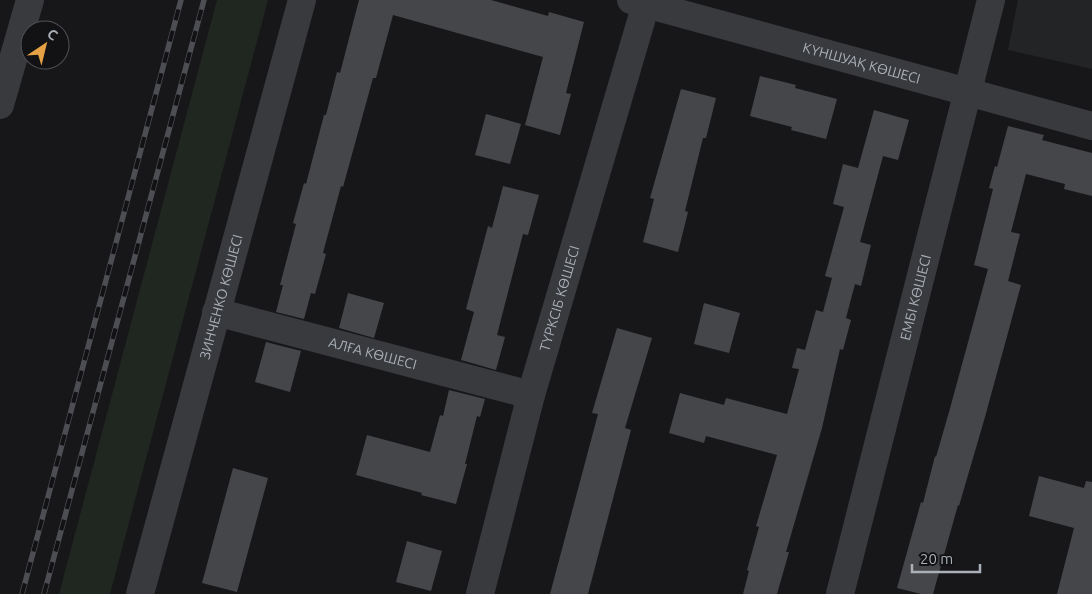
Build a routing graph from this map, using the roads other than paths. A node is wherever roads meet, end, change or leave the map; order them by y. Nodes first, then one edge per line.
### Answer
1 (30, 0) edge
2 (302, 0) edge
3 (991, 0) edge
4 (639, 2) edge
5 (681, 6) edge
6 (969, 92) junction
7 (0, 105) edge
8 (1092, 126) edge
9 (216, 312) junction
10 (531, 395) junction
11 (140, 594) edge
12 (480, 594) edge
13 (840, 594) edge

1 - 7 street
2 - 9 street, ЗИНЧЕНКО КӨШЕСІ
3 - 6 street, ЕМБІ КӨШЕСІ
4 - 5 street, КҮНШУАҚ КӨШЕСІ
4 - 10 street, ТҮРКСІБ КӨШЕСІ
5 - 6 street, КҮНШУАҚ КӨШЕСІ
6 - 8 street, КҮНШУАҚ КӨШЕСІ
6 - 13 street, ЕМБІ КӨШЕСІ
9 - 10 street, АЛҒА КӨШЕСІ
9 - 11 street, ЗИНЧЕНКО КӨШЕСІ
10 - 12 street, ТҮРКСІБ КӨШЕСІ

